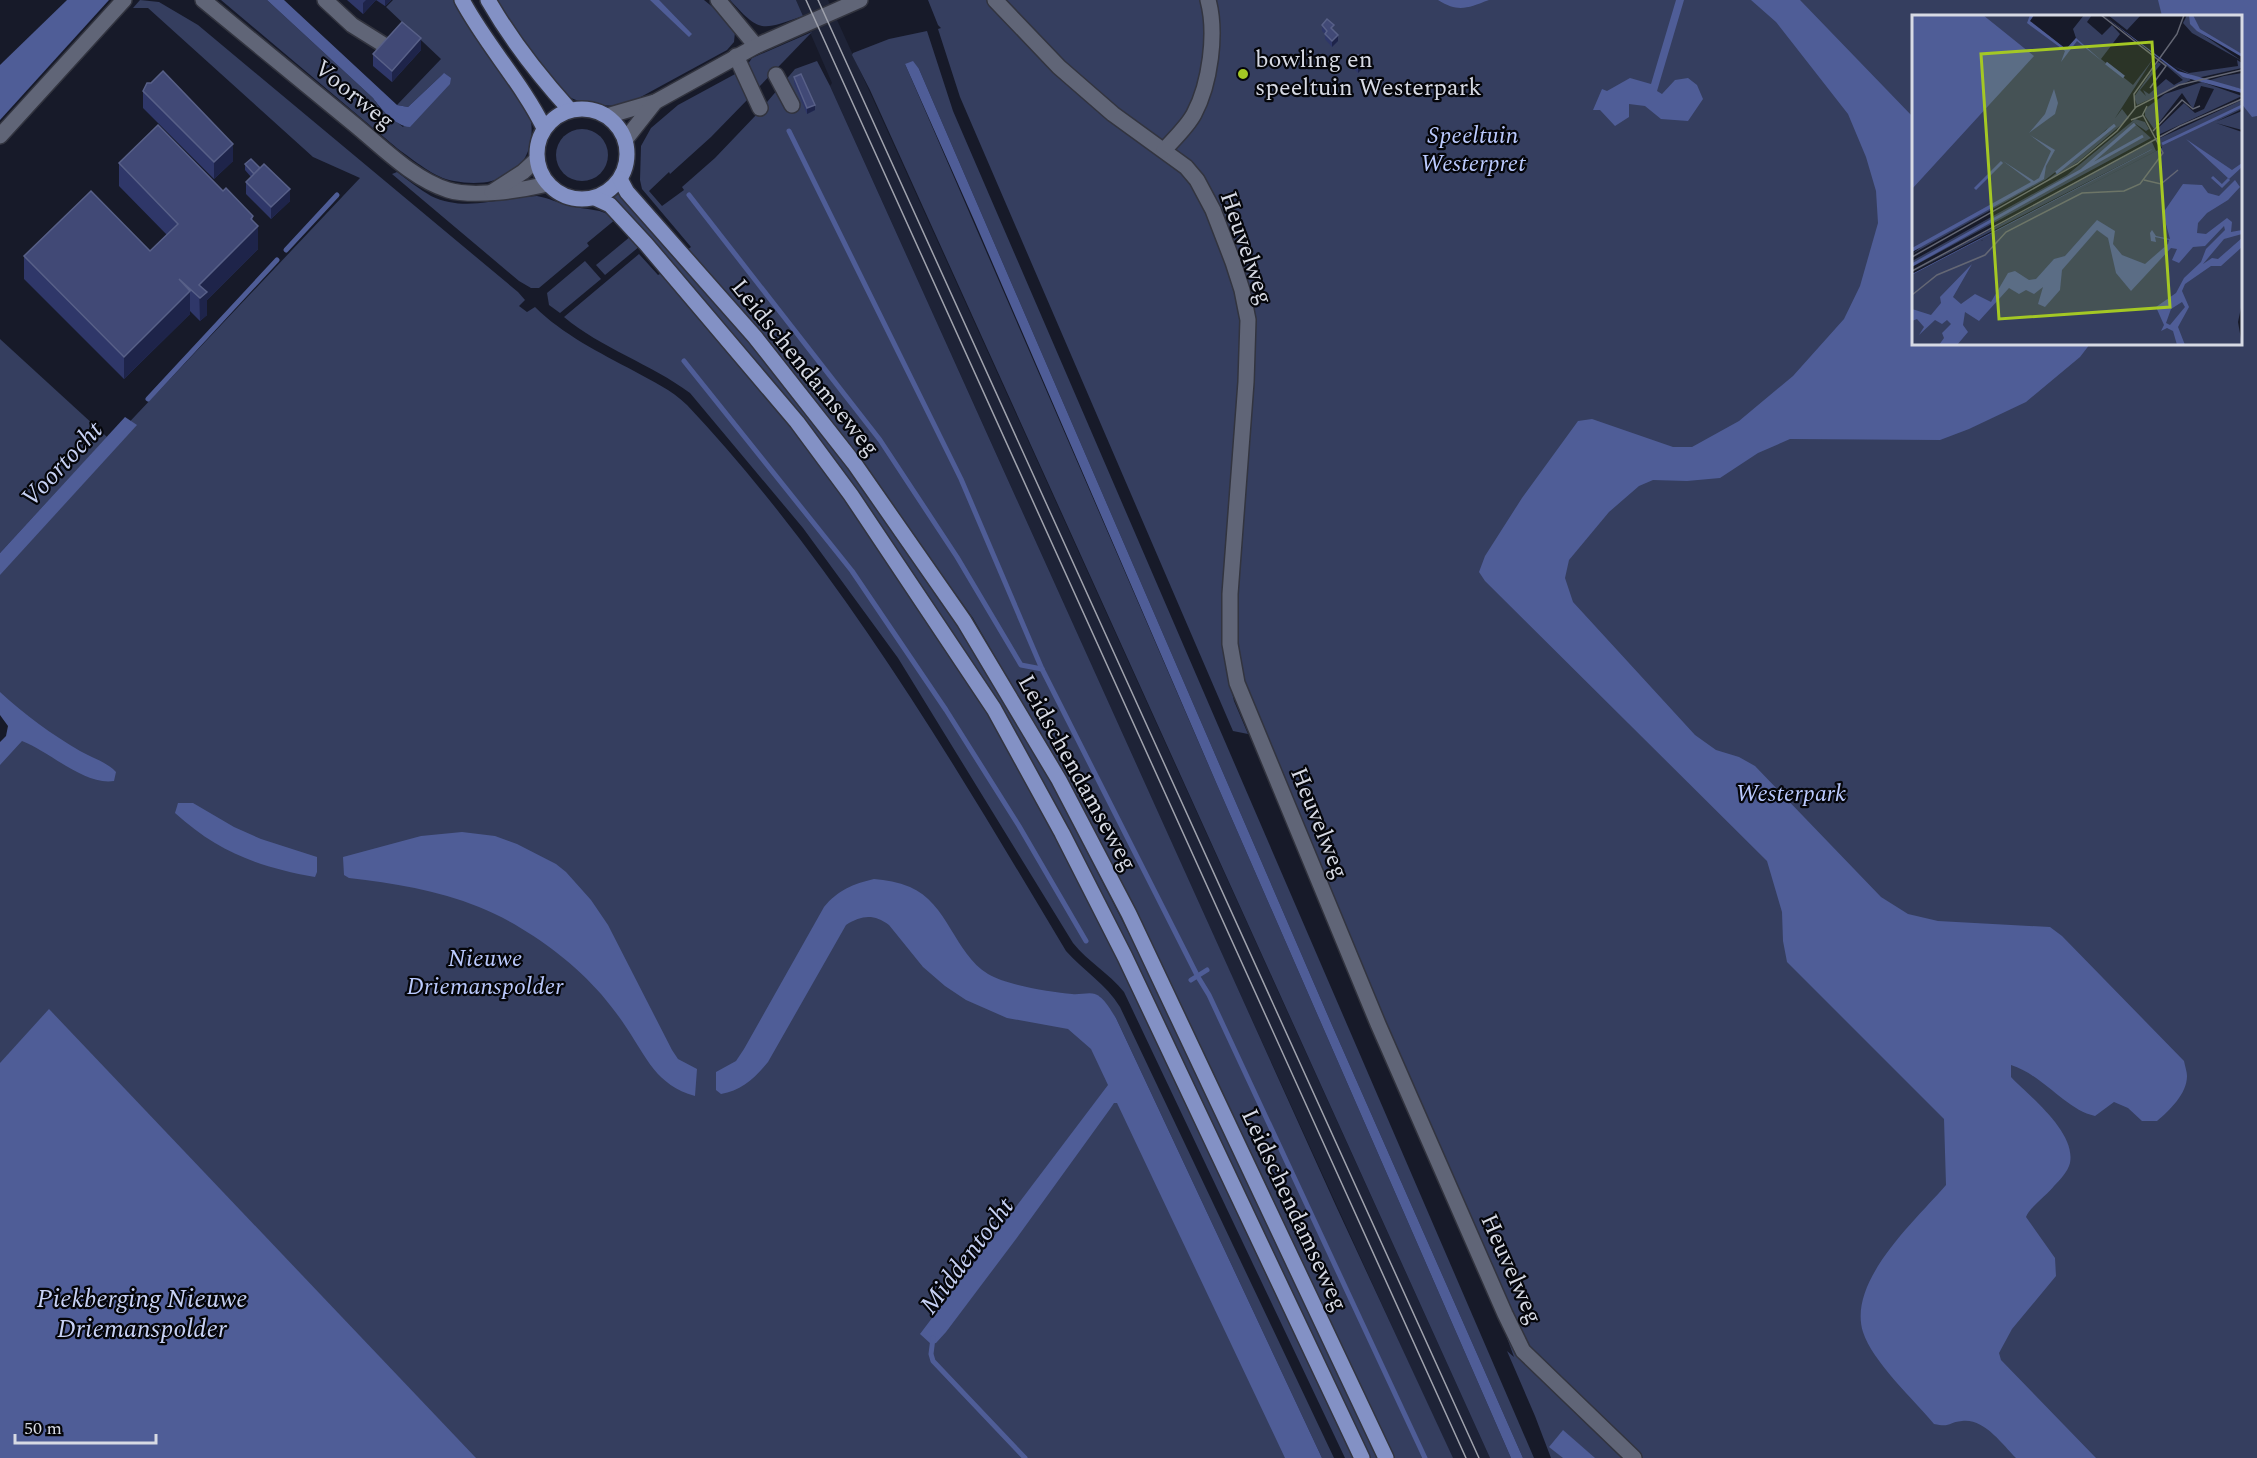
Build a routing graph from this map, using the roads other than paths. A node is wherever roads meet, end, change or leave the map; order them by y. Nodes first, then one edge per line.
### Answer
1 (124, 0) edge
2 (203, 0) edge
3 (326, 0) edge
4 (462, 0) edge
5 (488, 0) edge
6 (718, 0) edge
7 (860, 0) edge
8 (995, 0) edge
9 (1208, 0) edge
10 (384, 45) edge
11 (756, 46) junction
12 (736, 56) junction
13 (776, 75) dead end
14 (655, 102) junction
15 (792, 105) dead end
16 (760, 108) dead end
17 (570, 110) junction
18 (607, 116) junction
19 (544, 128) junction
20 (0, 136) edge
21 (625, 140) junction
22 (1164, 150) junction
23 (537, 159) junction
24 (620, 179) junction
25 (548, 184) junction
26 (492, 192) junction
27 (595, 198) junction
28 (1362, 1458) edge
29 (1386, 1458) edge
30 (1634, 1458) edge

1 - 20 street
2 - 26 street, Voorweg
3 - 10 street
4 - 19 main road
5 - 17 main road
6 - 11 street
7 - 11 street
8 - 22 street, Heuvelweg
9 - 22 street
11 - 12 street
12 - 14 street
12 - 16 street
13 - 15 street
14 - 18 street
14 - 21 street
17 - 18 main road
17 - 19 main road
18 - 21 main road
19 - 23 main road
21 - 24 main road
22 - 30 street, Heuvelweg
23 - 25 main road
23 - 26 street
24 - 27 main road
24 - 29 main road, Leidschendamseweg
25 - 26 street, Voorweg
25 - 27 main road
27 - 28 main road, Leidschendamseweg

